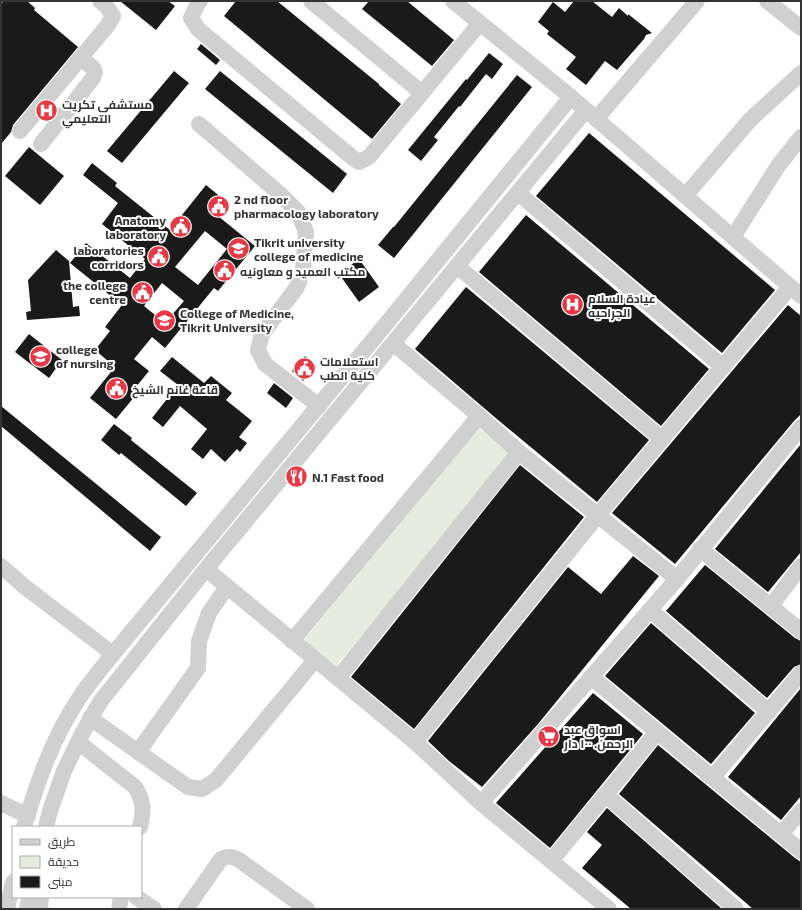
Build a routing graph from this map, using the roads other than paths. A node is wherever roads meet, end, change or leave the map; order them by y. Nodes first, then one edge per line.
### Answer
1 (100, 1) edge
2 (200, 1) edge
3 (311, 1) edge
4 (453, 1) edge
5 (697, 1) edge
6 (767, 1) edge
7 (480, 23) junction
8 (801, 28) edge
9 (81, 58) junction
10 (801, 73) edge
11 (422, 93) junction
12 (571, 98) junction
13 (591, 114) junction
14 (199, 124) dead end
15 (20, 132) dead end
16 (801, 138) edge
17 (41, 144) dead end
18 (518, 193) junction
19 (685, 196) junction
20 (733, 237) junction
21 (457, 266) junction
22 (796, 291) edge
23 (394, 344) junction
24 (723, 367) junction
25 (319, 406) junction
26 (480, 416) junction
27 (801, 427) edge
28 (662, 439) junction
29 (284, 447) junction
30 (520, 452) junction
31 (298, 459) junction
32 (598, 515) junction
33 (700, 549) junction
34 (1, 566) edge
35 (801, 566) edge
36 (206, 569) junction
37 (677, 579) junction
38 (228, 587) junction
39 (771, 606) junction
40 (650, 610) junction
41 (801, 631) edge
42 (292, 641) junction
43 (109, 658) junction
44 (315, 660) junction
45 (801, 673) edge
46 (121, 675) junction
47 (591, 677) junction
48 (338, 678) junction
49 (769, 712) junction
50 (90, 718) junction
51 (657, 732) junction
52 (415, 742) junction
53 (82, 745) junction
54 (138, 752) junction
55 (713, 777) junction
56 (606, 796) junction
57 (1, 803) edge
58 (482, 803) junction
59 (801, 811) edge
60 (26, 822) edge
61 (46, 826) edge
62 (53, 826) edge
63 (140, 826) edge
64 (781, 834) junction
65 (801, 851) edge
66 (551, 861) junction
67 (12, 886) edge
68 (29, 898) edge
69 (41, 898) edge
70 (121, 898) edge
71 (138, 898) edge
72 (7, 909) edge
73 (27, 909) edge
74 (40, 909) edge
75 (119, 909) edge
76 (154, 909) edge
77 (186, 909) edge
78 (307, 909) edge
79 (610, 909) edge
80 (736, 909) edge

1 - 9 street
2 - 11 street
3 - 11 street
4 - 7 street
5 - 13 street
6 - 8 street
7 - 11 street
7 - 12 street
9 - 15 street
9 - 17 street
10 - 19 street
12 - 13 street
12 - 25 street
13 - 18 street
13 - 19 street
14 - 25 street
16 - 20 street
18 - 21 street
18 - 24 street
19 - 20 street
20 - 22 street
21 - 23 street
21 - 28 street
22 - 24 street
23 - 26 street
23 - 31 street
24 - 28 street
25 - 29 street
26 - 30 street
26 - 42 street
27 - 33 street
28 - 32 street
29 - 31 street
29 - 43 street
30 - 32 street
30 - 48 street
31 - 36 street
32 - 37 street
32 - 52 street
33 - 37 street
33 - 39 street
34 - 43 street
35 - 39 street
36 - 38 street
36 - 46 street
37 - 40 street
38 - 42 street
38 - 54 street
39 - 41 street
40 - 47 street
40 - 49 street
42 - 44 street
43 - 46 street
43 - 60 street
44 - 48 street
44 - 54 street
45 - 49 street
46 - 50 street
47 - 51 street
47 - 58 street
48 - 52 street
49 - 55 street
50 - 53 street
50 - 54 street
51 - 55 street
51 - 56 street
52 - 58 street
53 - 61 street
53 - 62 street
53 - 63 street
55 - 64 street
56 - 66 street
56 - 80 street
57 - 60 street
58 - 66 street
59 - 64 street
64 - 65 street
66 - 79 street
67 - 72 street
68 - 73 street
69 - 74 street
70 - 75 street
71 - 76 street
77 - 78 street

